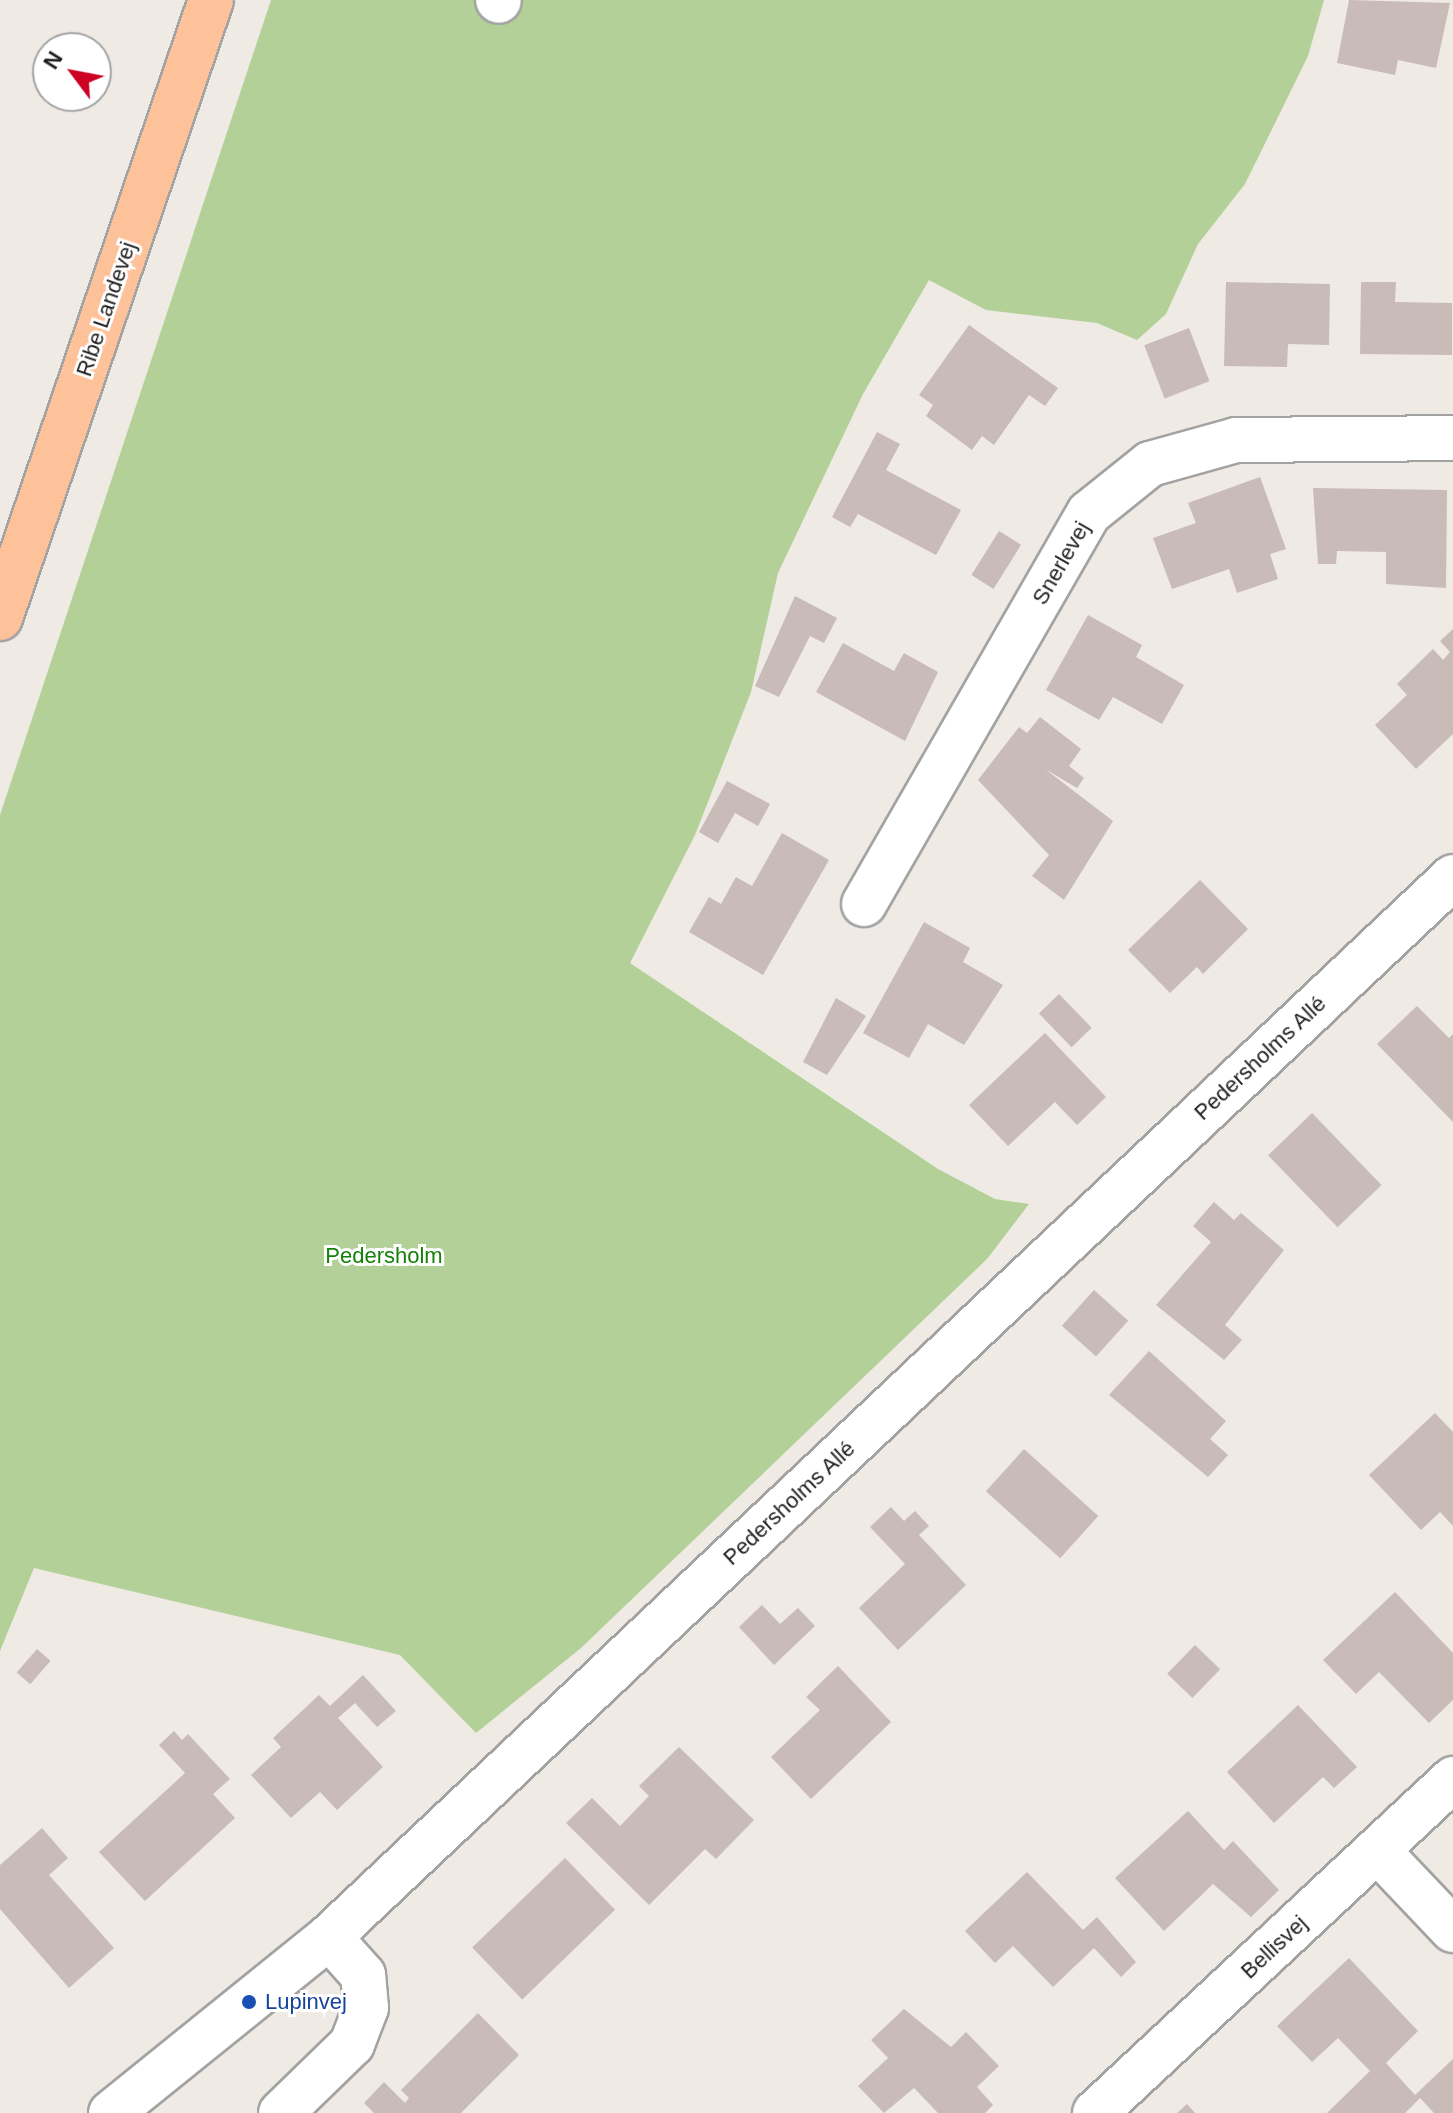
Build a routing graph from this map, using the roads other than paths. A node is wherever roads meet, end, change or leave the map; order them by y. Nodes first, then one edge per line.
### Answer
1 (211, 0) edge
2 (1453, 438) edge
3 (0, 618) edge
4 (1453, 877) edge
5 (864, 904) dead end
6 (1453, 1779) edge
7 (1378, 1851) junction
8 (1453, 1930) edge
9 (329, 1937) junction
10 (111, 2113) edge
11 (281, 2113) edge
12 (1095, 2113) edge

1 - 3 main road, Ribe Landevej
2 - 5 street, Snerlevej
4 - 9 street, Pedersholms Allé
6 - 7 street, Bellisvej
7 - 8 street
7 - 12 street, Bellisvej
9 - 10 street, Pedersholms Allé
9 - 11 street

